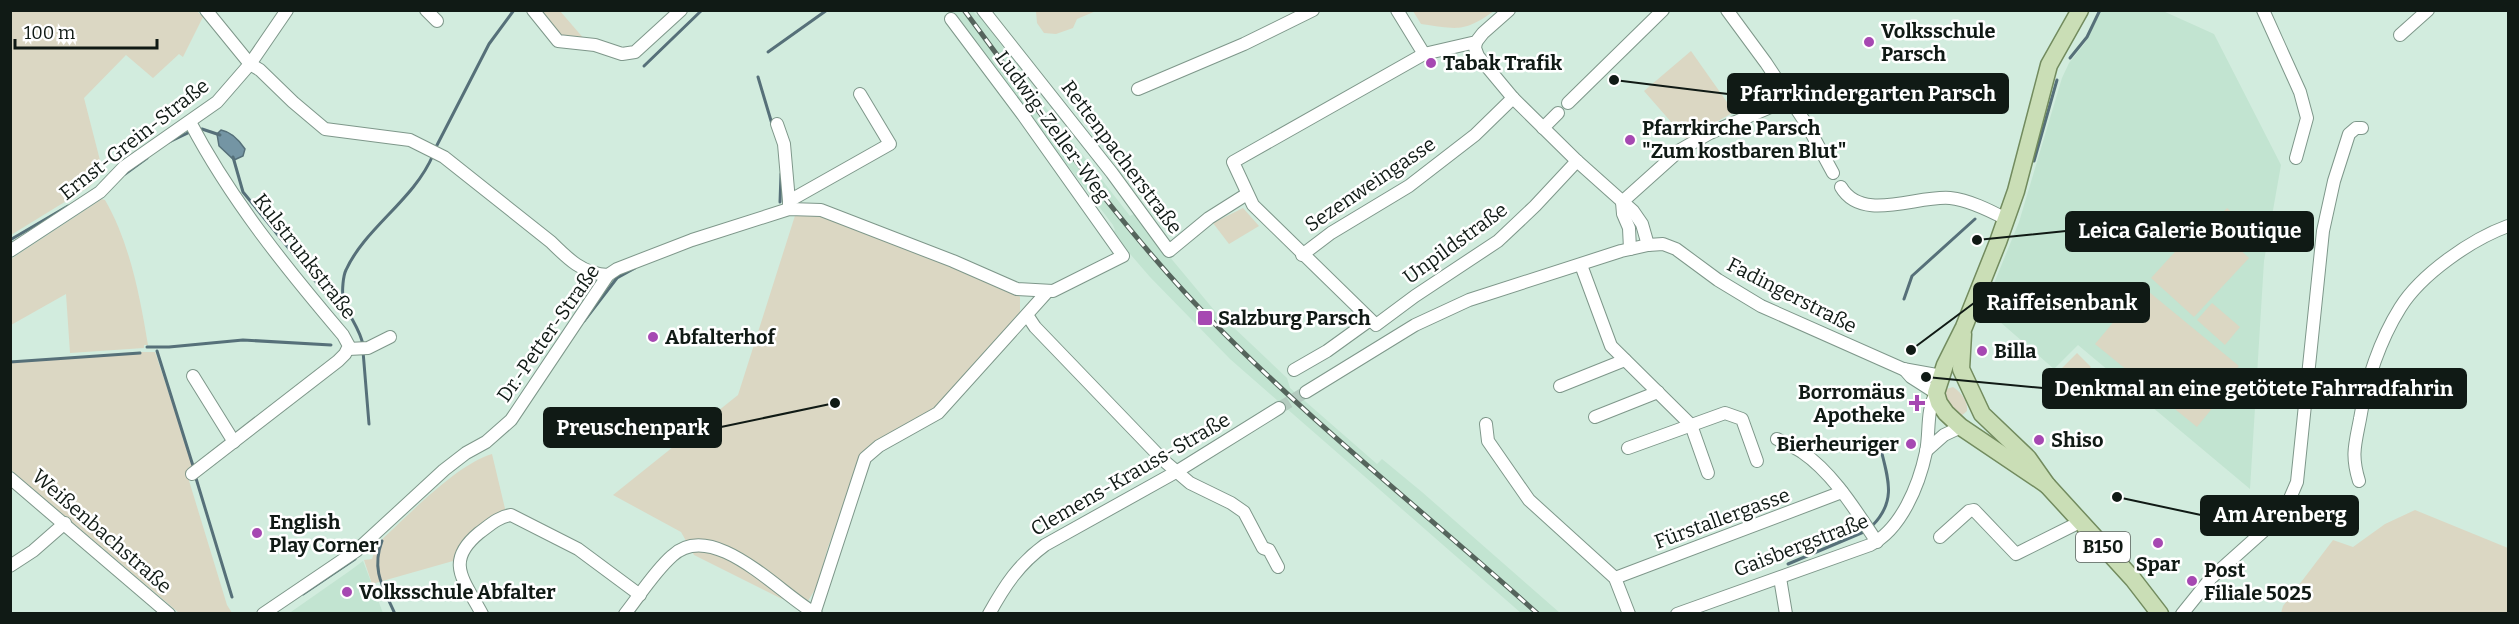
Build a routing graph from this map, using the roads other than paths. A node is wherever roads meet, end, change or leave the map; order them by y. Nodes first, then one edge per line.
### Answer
1 (206, 10) edge
2 (287, 10) edge
3 (426, 10) edge
4 (533, 10) edge
5 (681, 10) edge
6 (983, 10) edge
7 (1313, 10) edge
8 (1397, 10) edge
9 (1509, 10) edge
10 (1663, 10) edge
11 (1727, 10) edge
12 (2080, 10) edge
13 (2428, 10) edge
14 (2267, 12) edge
15 (951, 19) dead end
16 (437, 21) dead end
17 (2400, 35) dead end
18 (1476, 42) junction
19 (1424, 54) junction
20 (250, 64) junction
21 (1138, 89) dead end
22 (860, 94) dead end
23 (1513, 98) junction
24 (1789, 99) junction
25 (1568, 103) dead end
26 (1558, 113) dead end
27 (190, 122) junction
28 (777, 124) dead end
29 (1543, 128) junction
30 (2362, 128) dead end
31 (2296, 158) dead end
32 (1577, 161) junction
33 (1833, 173) dead end
34 (1841, 187) dead end
35 (1247, 194) junction
36 (1622, 202) junction
37 (789, 205) junction
38 (2006, 219) junction
39 (2508, 226) edge
40 (1648, 245) junction
41 (1630, 249) junction
42 (10, 251) edge
43 (1302, 255) junction
44 (1581, 264) junction
45 (608, 275) junction
46 (1017, 289) junction
47 (1047, 292) junction
48 (1027, 315) junction
49 (1373, 322) junction
50 (1964, 327) junction
51 (390, 337) dead end
52 (356, 349) junction
53 (1625, 360) junction
54 (1294, 370) dead end
55 (193, 376) dead end
56 (1939, 385) junction
57 (1560, 386) dead end
58 (1306, 392) tunnel mouth
59 (1658, 392) junction
60 (1279, 408) tunnel mouth
61 (1975, 410) junction
62 (1595, 417) dead end
63 (1486, 424) dead end
64 (1691, 425) junction
65 (1961, 427) junction
66 (1777, 439) dead end
67 (234, 442) junction
68 (1628, 448) dead end
69 (1926, 451) junction
70 (1757, 461) dead end
71 (194, 472) dead end
72 (1176, 472) junction
73 (1708, 473) dead end
74 (10, 478) edge
75 (2359, 481) dead end
76 (2047, 485) junction
77 (1842, 492) junction
78 (2080, 522) junction
79 (65, 523) junction
80 (1940, 537) dead end
81 (1877, 542) junction
82 (10, 566) edge
83 (1278, 567) dead end
84 (1615, 578) junction
85 (1780, 578) junction
86 (640, 595) junction
87 (815, 613) edge
88 (169, 614) edge
89 (263, 614) edge
90 (482, 614) edge
91 (626, 614) edge
92 (989, 614) edge
93 (1629, 614) edge
94 (1677, 614) edge
95 (1786, 614) edge
96 (2160, 614) edge
97 (2182, 614) edge

1 - 20 street
2 - 20 street, Ernst-Grein-Straße
3 - 16 street
4 - 5 street
6 - 35 street, Rettenpacherstraße
7 - 21 street
8 - 19 street
9 - 18 street
10 - 25 street
11 - 24 street
12 - 38 main road, Gaisbergstraße / B150
13 - 17 street
14 - 31 street
15 - 47 street, Ludwig-Zeller-Weg
18 - 19 street
18 - 23 street
19 - 35 street
20 - 27 street, Ernst-Grein-Straße
20 - 45 street
22 - 37 street
23 - 29 street
23 - 43 street, Sezenweingasse
24 - 33 street
24 - 36 street
26 - 29 street
27 - 42 street, Ernst-Grein-Straße
27 - 52 street, Kulstrunkstraße
28 - 37 street
29 - 32 street
30 - 97 street
32 - 36 street
32 - 49 street, Unpildstraße
34 - 38 street
35 - 43 street
36 - 40 street
36 - 41 street
37 - 45 street, Dr.-Petter-Straße
37 - 46 street, Dr.-Petter-Straße
38 - 50 main road, Gaisbergstraße / B150
39 - 75 street
40 - 41 street
40 - 56 street, Fadingerstraße
41 - 44 street
43 - 49 street
44 - 53 street
44 - 58 street
45 - 89 street, Dr.-Petter-Straße
46 - 47 street, Dr.-Petter-Straße
46 - 48 street
47 - 48 street
48 - 72 street
48 - 87 street
49 - 54 street
50 - 56 main road, Gaisbergstraße / B150
50 - 61 main road, Gaisbergstraße / B150
51 - 52 street
52 - 67 street, Kulstrunkstraße
53 - 57 street
53 - 59 street
55 - 67 street
56 - 61 main road
56 - 65 main road, B150
56 - 69 street, Gaisbergstraße
59 - 62 street
59 - 64 street
60 - 72 street, Clemens-Krauss-Straße
61 - 65 main road
61 - 76 main road, B150
63 - 84 street
64 - 68 street
64 - 70 street
64 - 73 street
65 - 69 street
65 - 76 main road, B150
66 - 77 street
67 - 71 street, Kulstrunkstraße
69 - 81 street, Gaisbergstraße
72 - 83 street
72 - 92 street, Clemens-Krauss-Straße
74 - 79 street, Weißenbachstraße
76 - 78 main road, B150
77 - 81 street
77 - 84 street, Fürstallergasse
78 - 80 street
78 - 96 main road, B150
79 - 82 street
79 - 88 street, Weißenbachstraße
81 - 85 street, Gaisbergstraße
84 - 93 street
85 - 94 street, Gaisbergstraße
85 - 95 street
86 - 87 street
86 - 90 street
86 - 91 street

